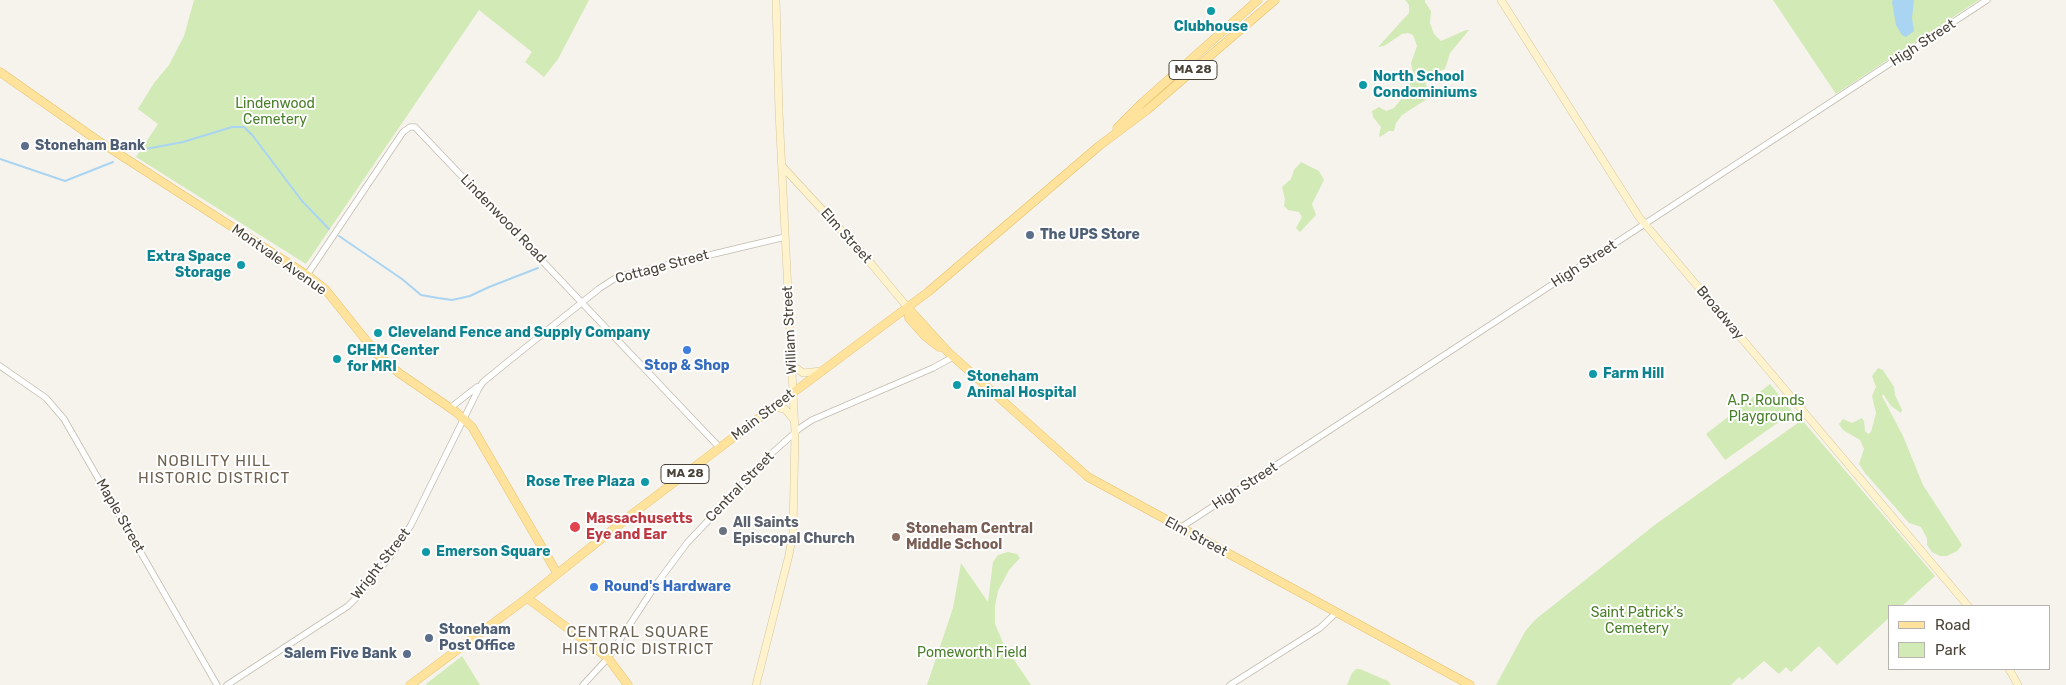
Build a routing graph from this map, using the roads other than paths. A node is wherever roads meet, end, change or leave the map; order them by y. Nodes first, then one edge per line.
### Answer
1 (776, 0) edge
2 (1258, 0) edge
3 (1275, 0) edge
4 (1501, 0) edge
5 (1987, 0) edge
6 (1259, 14) junction
7 (1190, 60) junction
8 (1194, 70) junction
9 (0, 72) edge
10 (1110, 137) junction
11 (782, 166) junction
12 (1645, 224) junction
13 (785, 237) junction
14 (307, 275) junction
15 (582, 302) junction
16 (908, 308) junction
17 (950, 354) junction
18 (792, 365) junction
19 (0, 366) edge
20 (821, 371) junction
21 (483, 382) junction
22 (793, 392) junction
23 (772, 407) junction
24 (450, 408) junction
25 (464, 418) junction
26 (795, 423) junction
27 (795, 432) junction
28 (720, 448) junction
29 (1180, 528) junction
30 (558, 573) junction
31 (526, 598) junction
32 (1967, 605) edge
33 (1336, 613) junction
34 (608, 658) junction
35 (2010, 670) edge
36 (217, 685) edge
37 (227, 685) edge
38 (410, 685) edge
39 (583, 685) edge
40 (628, 685) edge
41 (756, 685) edge
42 (1230, 685) edge
43 (1470, 685) edge
44 (2018, 685) edge

1 - 11 main road, William Street
2 - 6 main road
2 - 7 main road, Main Street / MA 28
3 - 6 main road, Main Street / MA 28
4 - 12 main road, Broadway
5 - 12 street, High Street
6 - 8 main road, Main Street / MA 28
7 - 8 main road
7 - 10 main road, Main Street / MA 28
8 - 10 main road, Main Street / MA 28
9 - 14 main road, Montvale Avenue
10 - 16 main road, Main Street / MA 28
11 - 13 main road, William Street
11 - 16 main road, Elm Street
12 - 29 street, High Street
12 - 32 main road, Broadway
13 - 15 street, Cottage Street
13 - 18 main road, William Street
14 - 15 street, Lindenwood Road
14 - 24 main road, Montvale Avenue
15 - 21 street, Cottage Street
15 - 28 street, Lindenwood Road
16 - 17 main road, Elm Street
16 - 20 main road, Main Street / MA 28
17 - 27 street, Central Street
17 - 29 main road, Elm Street
18 - 20 main road
18 - 22 main road, William Street
19 - 36 street, Maple Street
20 - 22 main road, Main Street / MA 28
21 - 24 street, Cottage Street
21 - 25 street, Cottage Street
22 - 23 main road, Main Street / MA 28
22 - 26 main road, William Street
23 - 26 main road
23 - 28 main road, Main Street / MA 28
24 - 25 main road, Montvale Avenue
25 - 30 main road, Montvale Avenue
25 - 37 street, Wright Street
26 - 27 main road, William Street
27 - 34 street, Central Street
27 - 41 main road, William Street
28 - 30 main road, Main Street / MA 28
29 - 33 main road, Elm Street
30 - 31 main road, Main Street / MA 28
31 - 34 main road
31 - 38 main road, Main Street / MA 28
33 - 42 street
33 - 43 main road, Elm Street
34 - 39 street, Central Street
34 - 40 main road
35 - 44 main road

